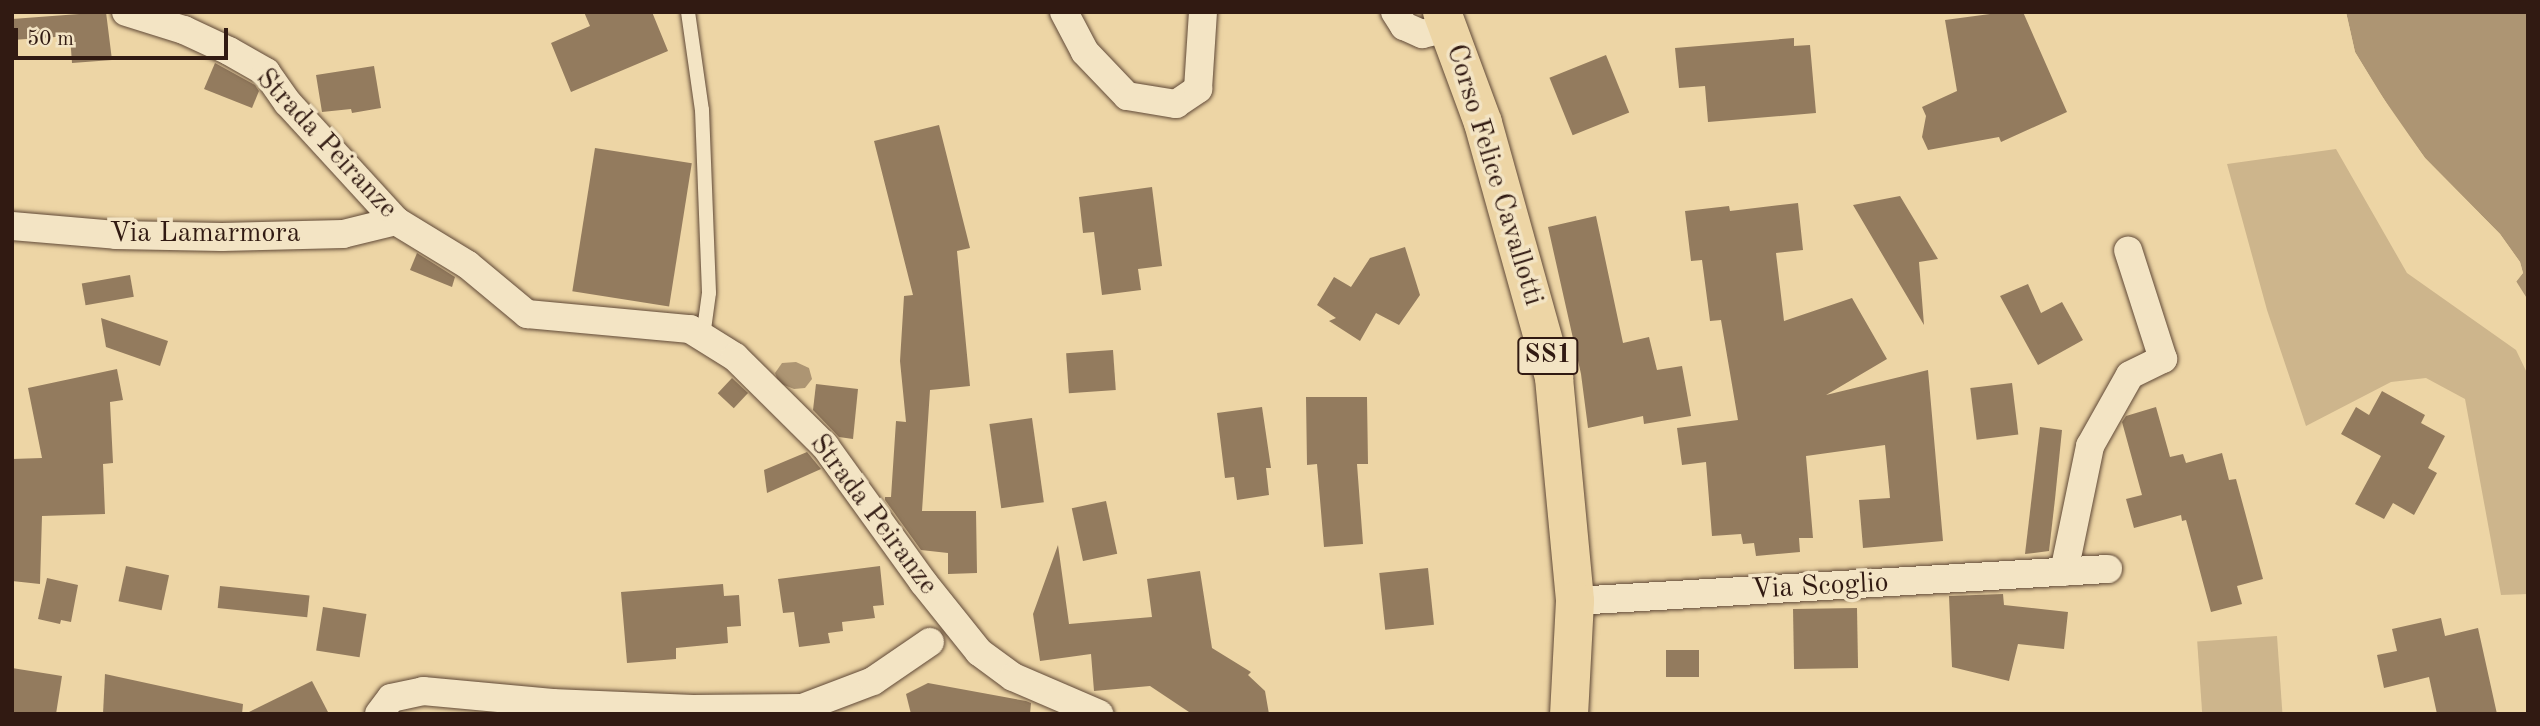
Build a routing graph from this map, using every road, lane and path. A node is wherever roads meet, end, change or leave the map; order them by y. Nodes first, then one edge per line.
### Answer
1 (126, 12) edge
2 (688, 12) edge
3 (1064, 12) edge
4 (1203, 12) edge
5 (1395, 12) edge
6 (1445, 20) edge
7 (396, 222) junction
8 (12, 226) edge
9 (2128, 250) dead end
10 (703, 337) junction
11 (2108, 569) dead end
12 (2064, 572) junction
13 (1575, 601) junction
14 (930, 642) dead end
15 (379, 714) edge
16 (1098, 714) edge
17 (1569, 714) edge

1 - 7 street, Strada Peiranze
2 - 10 lane
3 - 4 street
5 - 6 street
6 - 13 main road, Corso Felice Cavallotti / SS1
7 - 8 street, Via Lamarmora
7 - 10 street, Strada Peiranze
9 - 12 street
10 - 16 street, Strada Peiranze
11 - 12 street, Via Scoglio
12 - 13 street, Via Scoglio
13 - 17 main road, Corso Felice Cavallotti / SS1
14 - 15 street

